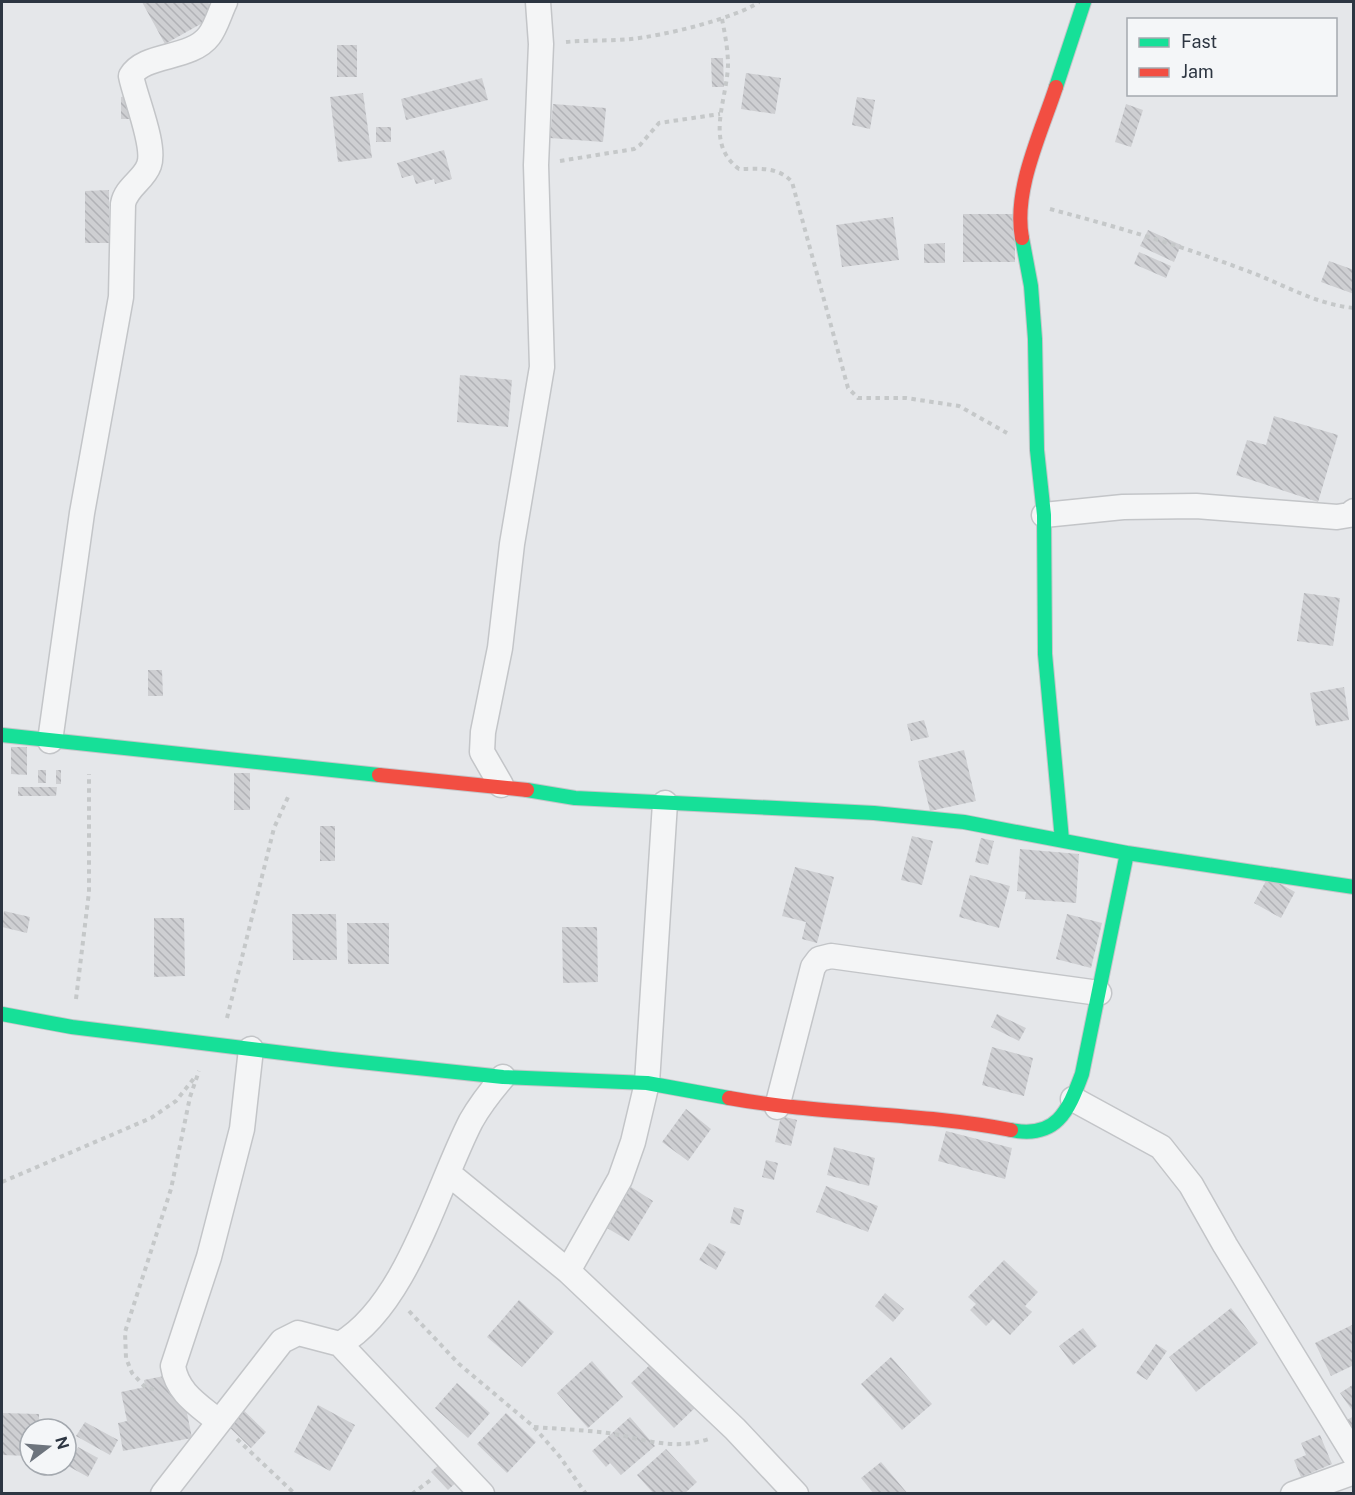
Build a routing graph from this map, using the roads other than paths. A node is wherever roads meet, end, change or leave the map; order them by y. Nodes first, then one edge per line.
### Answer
1 (225, 2) edge
2 (538, 2) edge
3 (1084, 2) edge
4 (1353, 511) edge
5 (1044, 515) junction
6 (2, 735) edge
7 (50, 741) junction
8 (482, 752) junction
9 (460, 782) junction
10 (501, 785) junction
11 (665, 803) junction
12 (1062, 840) junction
13 (1127, 853) junction
14 (1353, 887) edge
15 (1099, 993) junction
16 (2, 1014) edge
17 (251, 1049) junction
18 (503, 1077) junction
19 (647, 1083) junction
20 (1073, 1099) junction
21 (777, 1107) junction
22 (448, 1173) junction
23 (568, 1271) junction
24 (340, 1344) junction
25 (219, 1422) junction
26 (1353, 1455) edge
27 (1353, 1472) edge
28 (164, 1494) edge
29 (482, 1494) edge
30 (796, 1494) edge
31 (1293, 1494) edge

1 - 7 street
2 - 8 street
3 - 5 street
4 - 5 street
5 - 12 street
6 - 7 street
7 - 9 street
8 - 9 street
8 - 10 street
9 - 10 street
10 - 11 street
11 - 12 street
11 - 19 street
12 - 13 street
13 - 14 street
13 - 15 street
15 - 20 street
15 - 21 street
16 - 17 street
17 - 18 street
17 - 25 street
18 - 19 street
18 - 22 street
19 - 21 street
19 - 23 street
20 - 21 street
20 - 26 street
22 - 23 street
22 - 24 street
23 - 30 street
24 - 25 street
24 - 29 street
25 - 28 street
27 - 31 street

